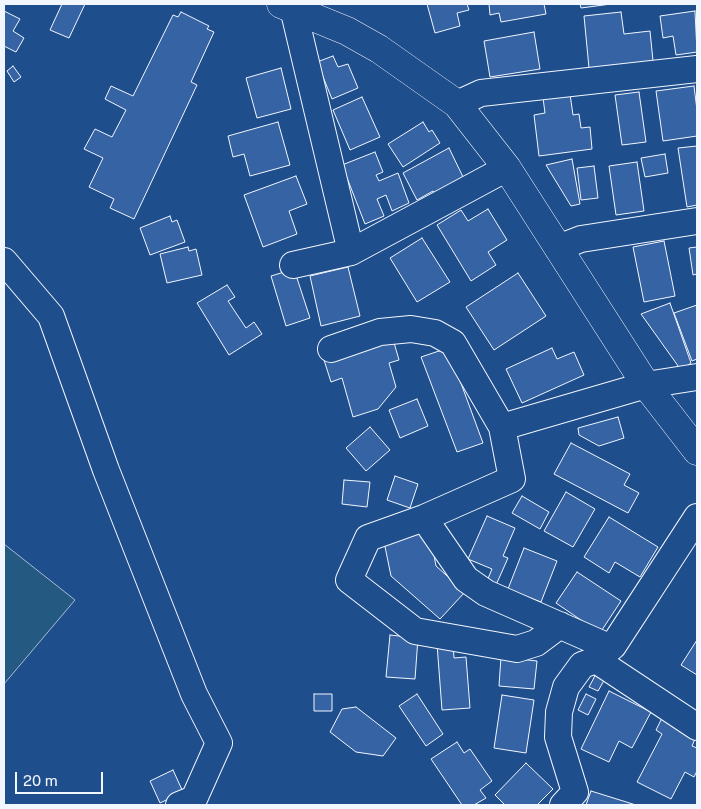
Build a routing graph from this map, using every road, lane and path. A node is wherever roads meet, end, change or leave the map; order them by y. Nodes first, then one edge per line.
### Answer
1 (287, 6) edge
2 (697, 69) edge
3 (457, 104) junction
4 (507, 168) junction
5 (697, 221) edge
6 (558, 248) junction
7 (350, 252) junction
8 (4, 261) edge
9 (293, 265) dead end
10 (331, 349) dead end
11 (697, 377) edge
12 (646, 385) junction
13 (502, 427) junction
14 (697, 450) edge
15 (697, 517) edge
16 (424, 518) junction
17 (560, 625) junction
18 (596, 660) junction
19 (697, 727) edge
20 (179, 805) edge
21 (563, 805) edge

1 - 3 street
1 - 7 street
2 - 3 street
3 - 4 street
4 - 6 street
4 - 7 street
5 - 6 street
6 - 12 street
7 - 9 street
8 - 20 street
10 - 13 street
11 - 12 street
12 - 13 street
12 - 14 street
13 - 16 street
15 - 18 street
16 - 17 street
16 - 17 street
17 - 18 street
18 - 19 street
18 - 21 street

